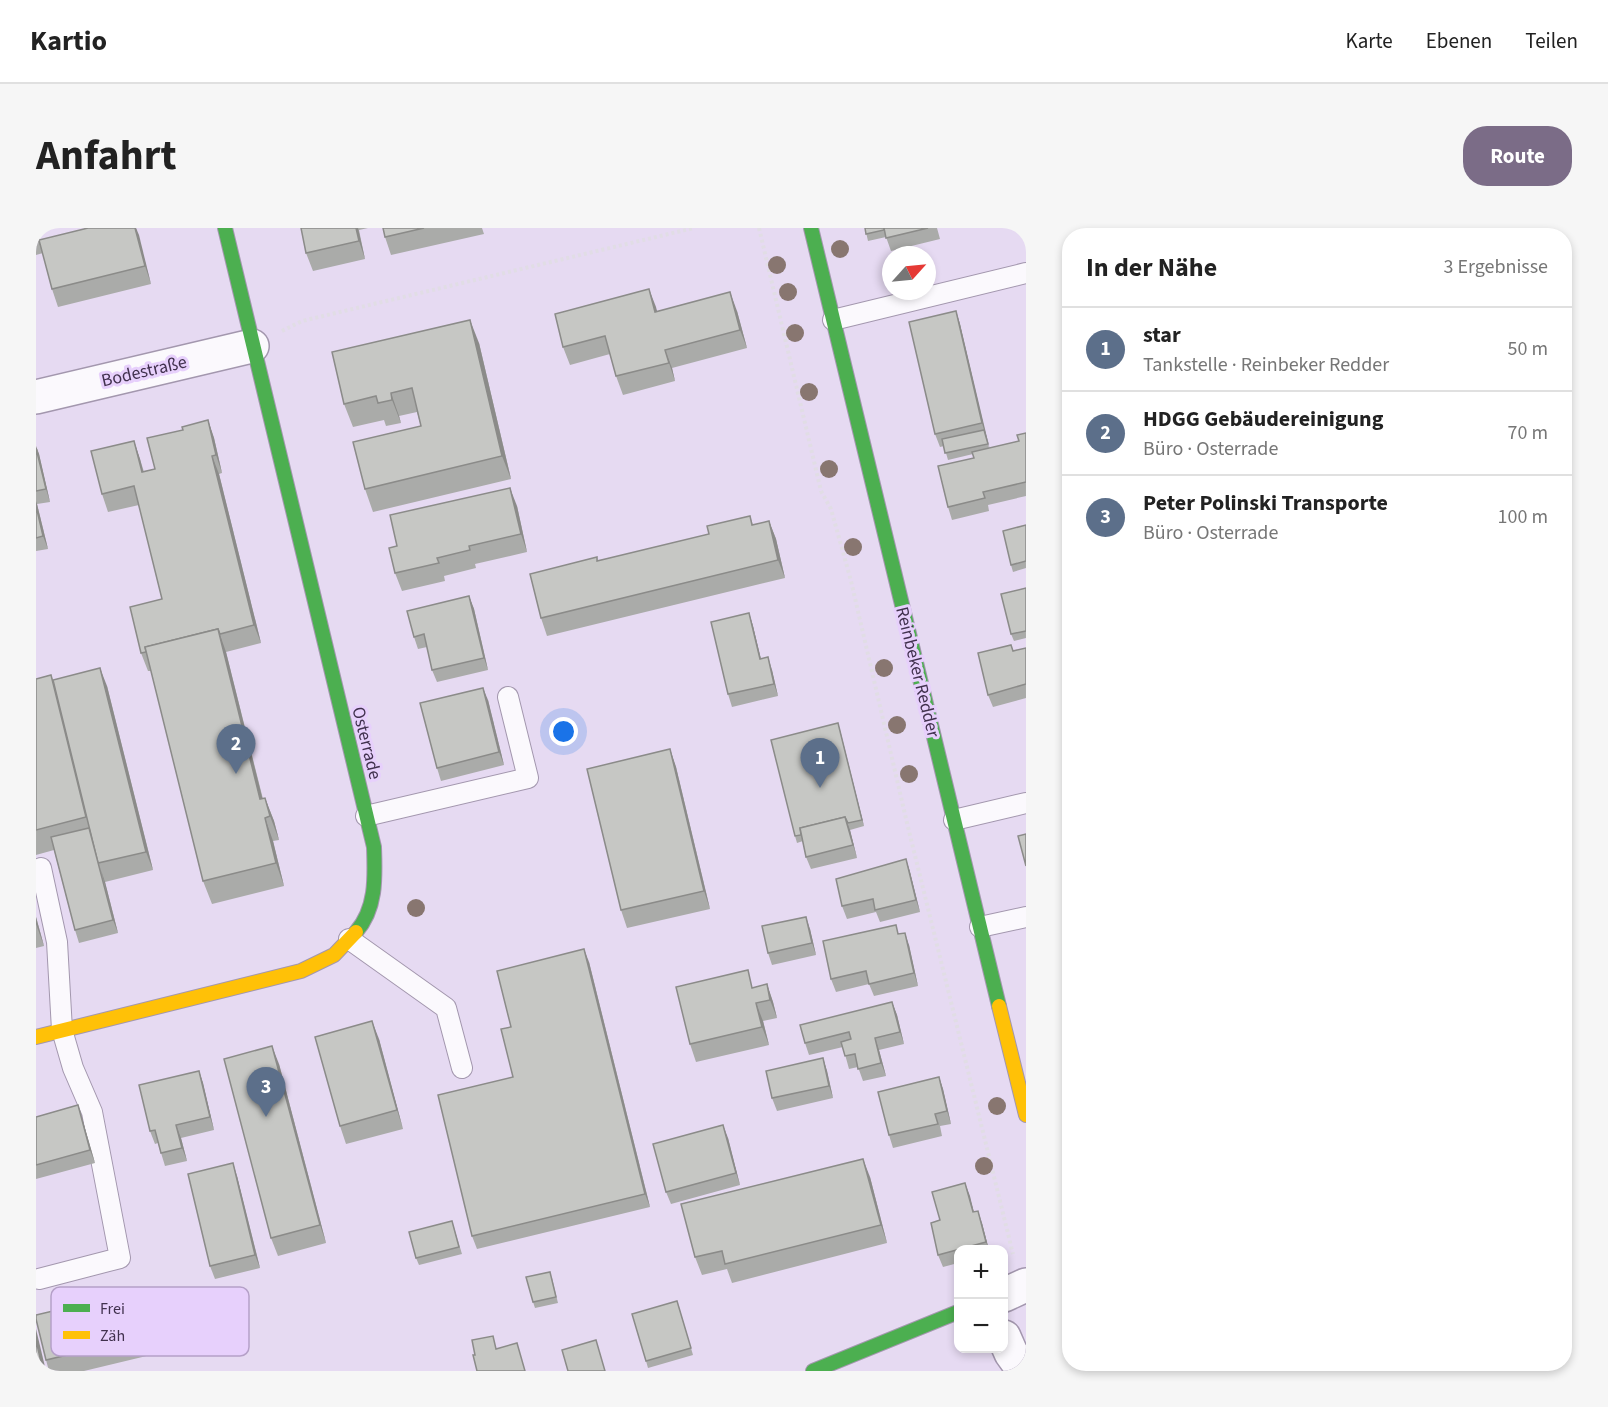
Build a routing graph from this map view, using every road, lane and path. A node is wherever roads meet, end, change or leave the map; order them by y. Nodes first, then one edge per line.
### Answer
1 (225, 228) edge
2 (694, 228) edge
3 (759, 228) edge
4 (811, 228) edge
5 (1026, 273) edge
6 (834, 320) junction
7 (252, 346) junction
8 (36, 397) edge
9 (508, 697) dead end
10 (1026, 803) edge
11 (366, 816) junction
12 (954, 820) junction
13 (42, 868) dead end
14 (1026, 917) edge
15 (980, 927) junction
16 (349, 939) junction
17 (62, 1030) junction
18 (36, 1037) edge
19 (462, 1068) dead end
20 (1026, 1115) edge
21 (39, 1279) dead end
22 (1017, 1289) edge
23 (954, 1314) edge
24 (1008, 1344) edge
25 (813, 1371) edge
26 (1024, 1371) edge

1 - 7 street, Osterrade
2 - 7 path
3 - 22 path
4 - 6 street, Reinbeker Redder
5 - 6 lane
6 - 12 street, Reinbeker Redder
7 - 8 street, Bodestraße
7 - 11 street, Osterrade
9 - 11 lane
10 - 12 lane
11 - 16 street, Osterrade
12 - 15 street, Reinbeker Redder
13 - 17 lane
14 - 15 lane
15 - 20 street, Reinbeker Redder
16 - 17 street, Osterrade
16 - 19 lane
17 - 18 street, Osterrade
17 - 21 lane
23 - 25 street
24 - 26 street

